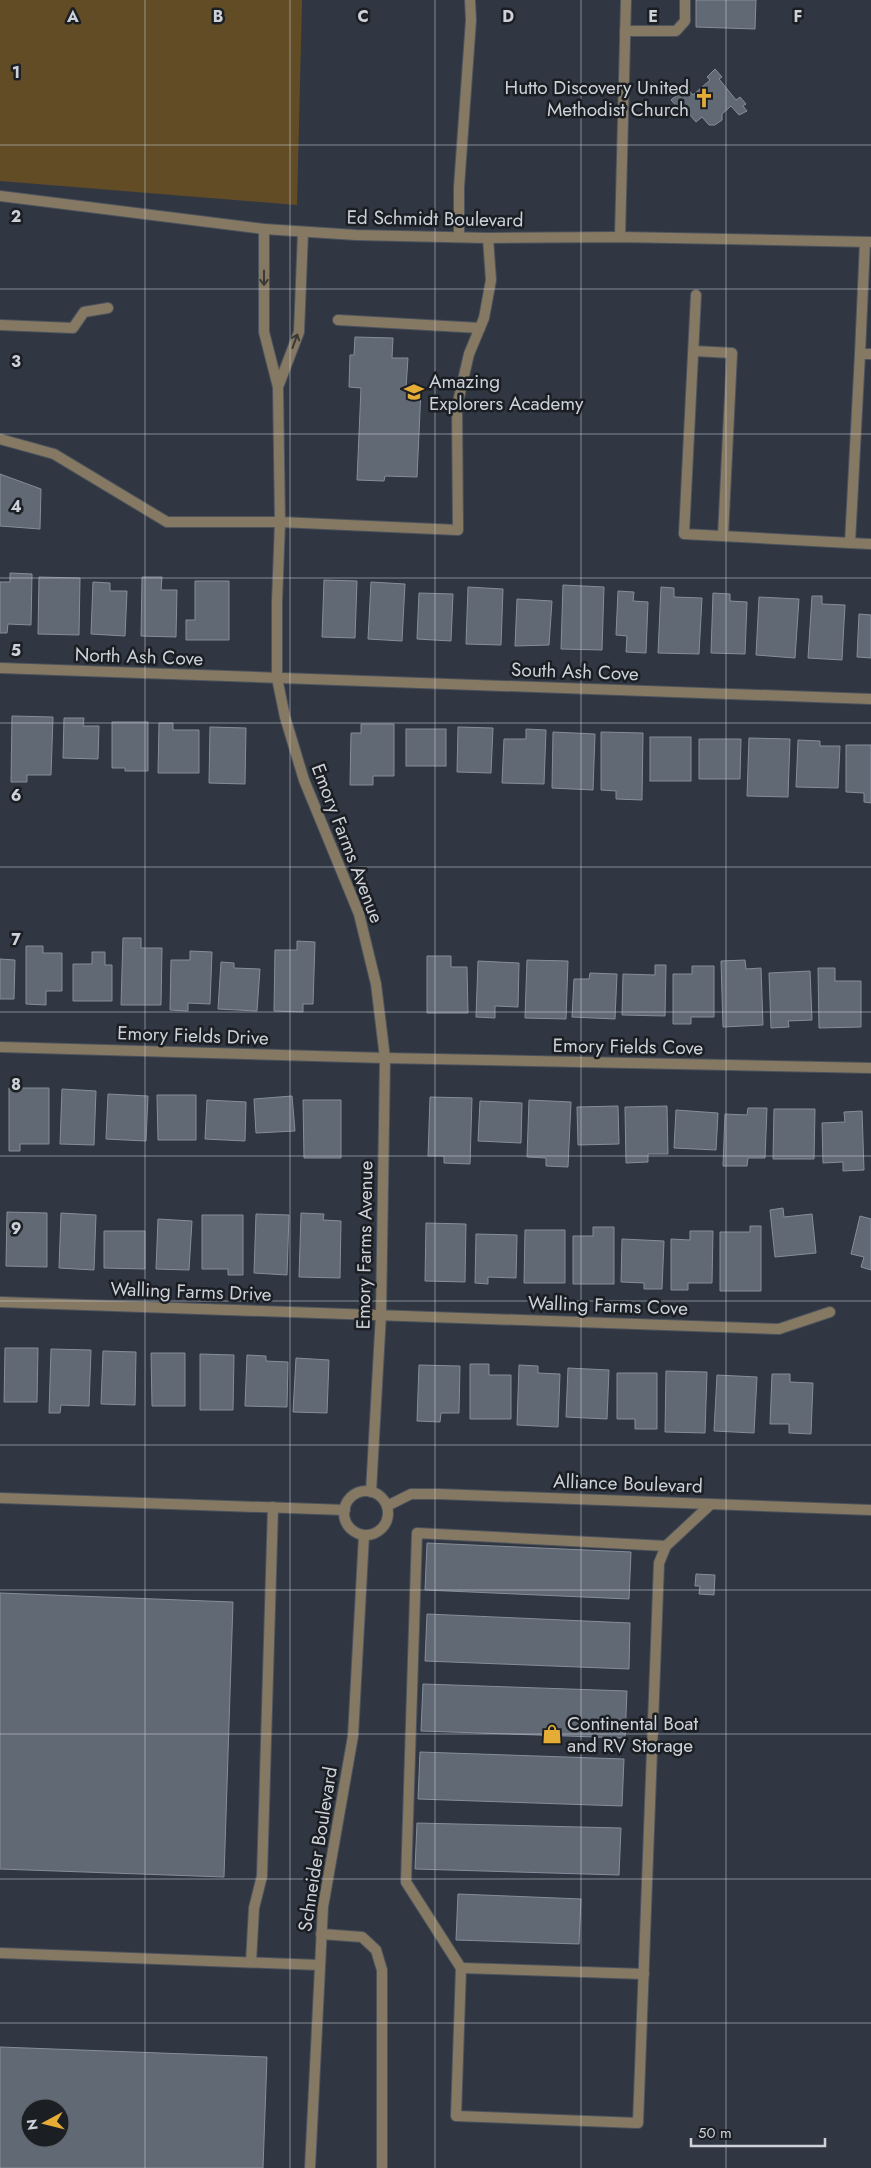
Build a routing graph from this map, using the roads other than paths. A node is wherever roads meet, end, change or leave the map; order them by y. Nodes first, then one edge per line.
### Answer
1 (470, 0) edge
2 (626, 0) edge
3 (685, 0) edge
4 (625, 31) junction
5 (0, 196) edge
6 (264, 229) junction
7 (303, 232) junction
8 (459, 237) junction
9 (620, 237) junction
10 (488, 238) junction
11 (868, 242) edge
12 (696, 295) dead end
13 (108, 308) dead end
14 (338, 320) dead end
15 (0, 326) edge
16 (480, 328) junction
17 (694, 351) junction
18 (866, 354) edge
19 (278, 387) junction
20 (0, 439) edge
21 (280, 522) junction
22 (723, 536) junction
23 (850, 543) junction
24 (871, 544) edge
25 (0, 668) edge
26 (277, 678) junction
27 (871, 699) edge
28 (0, 1047) edge
29 (385, 1058) junction
30 (871, 1068) edge
31 (0, 1302) edge
32 (830, 1312) dead end
33 (381, 1314) junction
34 (371, 1492) junction
35 (0, 1498) edge
36 (712, 1504) junction
37 (387, 1506) junction
38 (273, 1507) junction
39 (345, 1510) junction
40 (871, 1510) edge
41 (364, 1535) junction
42 (666, 1546) junction
43 (321, 1934) junction
44 (0, 1953) edge
45 (251, 1962) junction
46 (320, 1964) junction
47 (461, 1968) junction
48 (644, 1974) junction
49 (310, 2168) edge
50 (382, 2168) edge

1 - 8 street
2 - 4 street
3 - 4 street
4 - 9 street
5 - 6 street, Ed Schmidt Boulevard
6 - 7 street, Ed Schmidt Boulevard
6 -> 19 street, Emory Farms Avenue
7 - 8 street, Ed Schmidt Boulevard
19 -> 7 street, Emory Farms Avenue
8 - 10 street, Ed Schmidt Boulevard
9 - 10 street, Ed Schmidt Boulevard
9 - 11 street, Ed Schmidt Boulevard
10 - 16 street
11 - 18 street
12 - 17 street
13 - 15 street
14 - 16 street
16 - 21 street
17 - 22 street
17 - 22 street
18 - 23 street
19 - 21 street, Emory Farms Avenue
20 - 21 street
21 - 26 street, Emory Farms Avenue
22 - 23 street
23 - 24 street
25 - 26 street, North Ash Cove
26 - 27 street, South Ash Cove
26 - 29 street, Emory Farms Avenue
28 - 29 street, Emory Fields Drive
29 - 30 street, Emory Fields Cove
29 - 33 street, Emory Farms Avenue
31 - 33 street, Walling Farms Drive
32 - 33 street, Walling Farms Cove
33 - 34 street, Emory Farms Avenue
34 - 37 street
34 - 39 street
35 - 38 street
36 - 37 street, Alliance Boulevard
36 - 40 street, Alliance Boulevard
36 - 42 street
37 - 41 street
38 - 39 street
38 - 45 street
39 - 41 street
41 - 43 street, Schneider Boulevard
42 - 47 street
42 - 48 street
43 - 46 street, Schneider Boulevard
43 - 50 street
44 - 45 street
45 - 46 street
46 - 49 street, Schneider Boulevard
47 - 48 street
47 - 48 street

